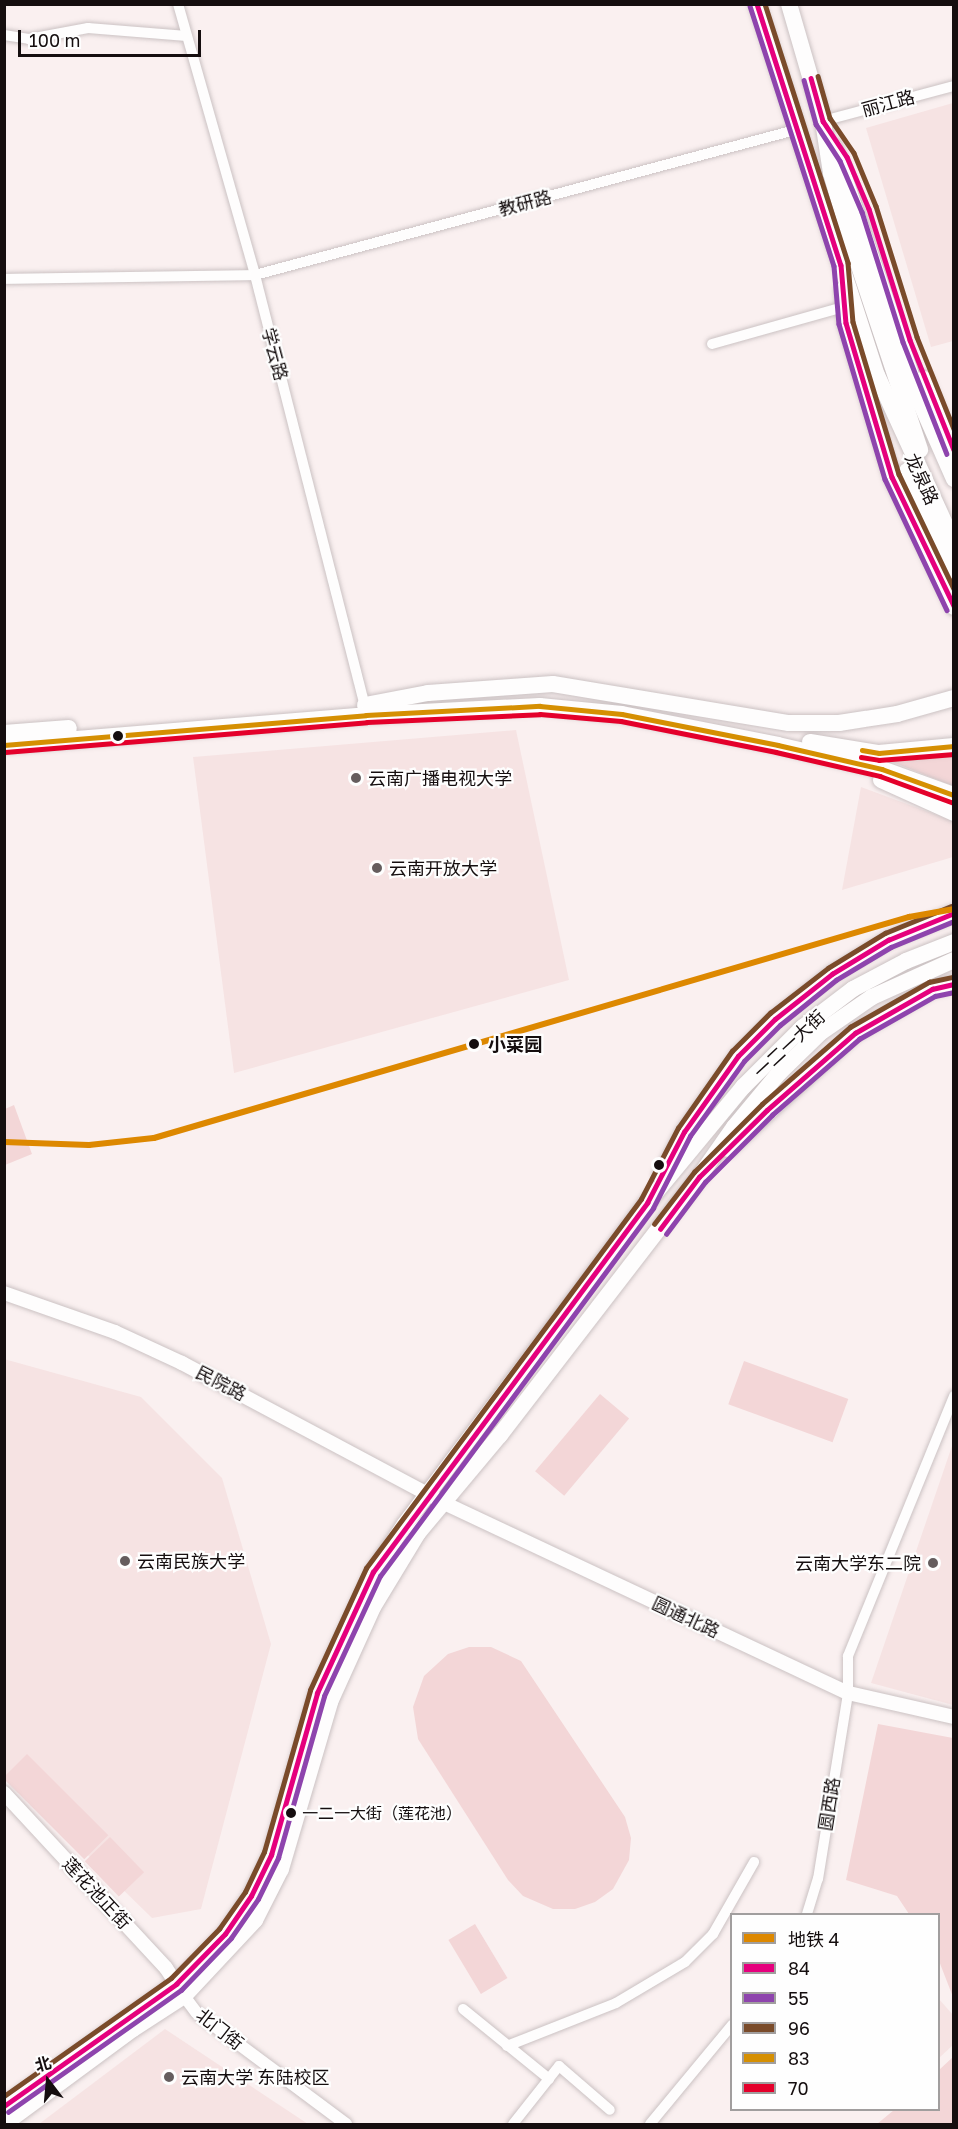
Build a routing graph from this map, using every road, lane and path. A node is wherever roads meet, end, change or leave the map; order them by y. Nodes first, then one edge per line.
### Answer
1 (178, 4) edge
2 (757, 4) edge
3 (789, 4) edge
4 (4, 35) edge
5 (187, 36) junction
6 (954, 86) edge
7 (824, 121) junction
8 (795, 130) junction
9 (841, 265) junction
10 (255, 274) junction
11 (4, 279) edge
12 (844, 307) junction
13 (712, 344) dead end
14 (909, 450) junction
15 (954, 450) edge
16 (954, 479) edge
17 (954, 521) edge
18 (954, 543) edge
19 (954, 571) edge
20 (954, 607) edge
21 (954, 698) edge
22 (365, 705) junction
23 (540, 706) junction
24 (4, 733) edge
25 (4, 745) edge
26 (954, 746) edge
27 (954, 795) edge
28 (954, 813) edge
29 (954, 913) edge
30 (954, 942) edge
31 (954, 960) edge
32 (954, 984) edge
33 (699, 1177) junction
34 (647, 1203) junction
35 (4, 1293) edge
36 (954, 1396) edge
37 (428, 1493) junction
38 (444, 1503) junction
39 (848, 1693) junction
40 (954, 1717) edge
41 (4, 1793) edge
42 (754, 1862) dead end
43 (807, 1913) edge
44 (180, 1990) junction
45 (463, 2009) dead end
46 (730, 2027) edge
47 (507, 2046) junction
48 (549, 2079) junction
49 (4, 2106) edge
50 (610, 2110) dead end
51 (4, 2124) edge
52 (346, 2124) edge
53 (513, 2124) edge
54 (650, 2124) edge

1 - 5 street, 学云路
2 - 8 main road
3 - 7 main road, 龙泉路
4 - 5 street
5 - 10 street, 学云路
6 - 7 street, 丽江路
7 - 14 main road, 龙泉路
7 - 15 main road
7 - 16 main road
8 - 9 main road
8 - 10 street, 教研路
9 - 12 main road
9 - 14 main road
10 - 11 street, 教研路
10 - 22 street, 学云路
12 - 13 street
12 - 20 main road
14 - 17 main road, 龙泉路
14 - 18 main road, 龙泉路
14 - 19 main road
21 - 22 main road
22 - 24 main road
22 - 26 main road
23 - 25 main road
23 - 27 main road
23 - 28 main road
29 - 34 main road
30 - 34 main road, 一二一大街
31 - 33 main road, 一二一大街
32 - 33 main road
33 - 38 main road, 一二一大街
34 - 37 main road, 一二一大街
35 - 37 main road, 民院路
36 - 39 street, 圆西路
37 - 38 main road, 圆通北路
37 - 44 main road, 一二一大街
38 - 39 main road, 圆通北路
38 - 44 main road, 一二一大街
39 - 40 main road, 圆通北路
39 - 43 street, 圆西路
41 - 44 main road, 莲花池正街
42 - 47 street
44 - 49 main road, 一二一大街
44 - 51 main road, 一二一大街
44 - 52 street, 北门街
45 - 47 street
46 - 54 street
47 - 48 street
48 - 50 street
48 - 53 street

